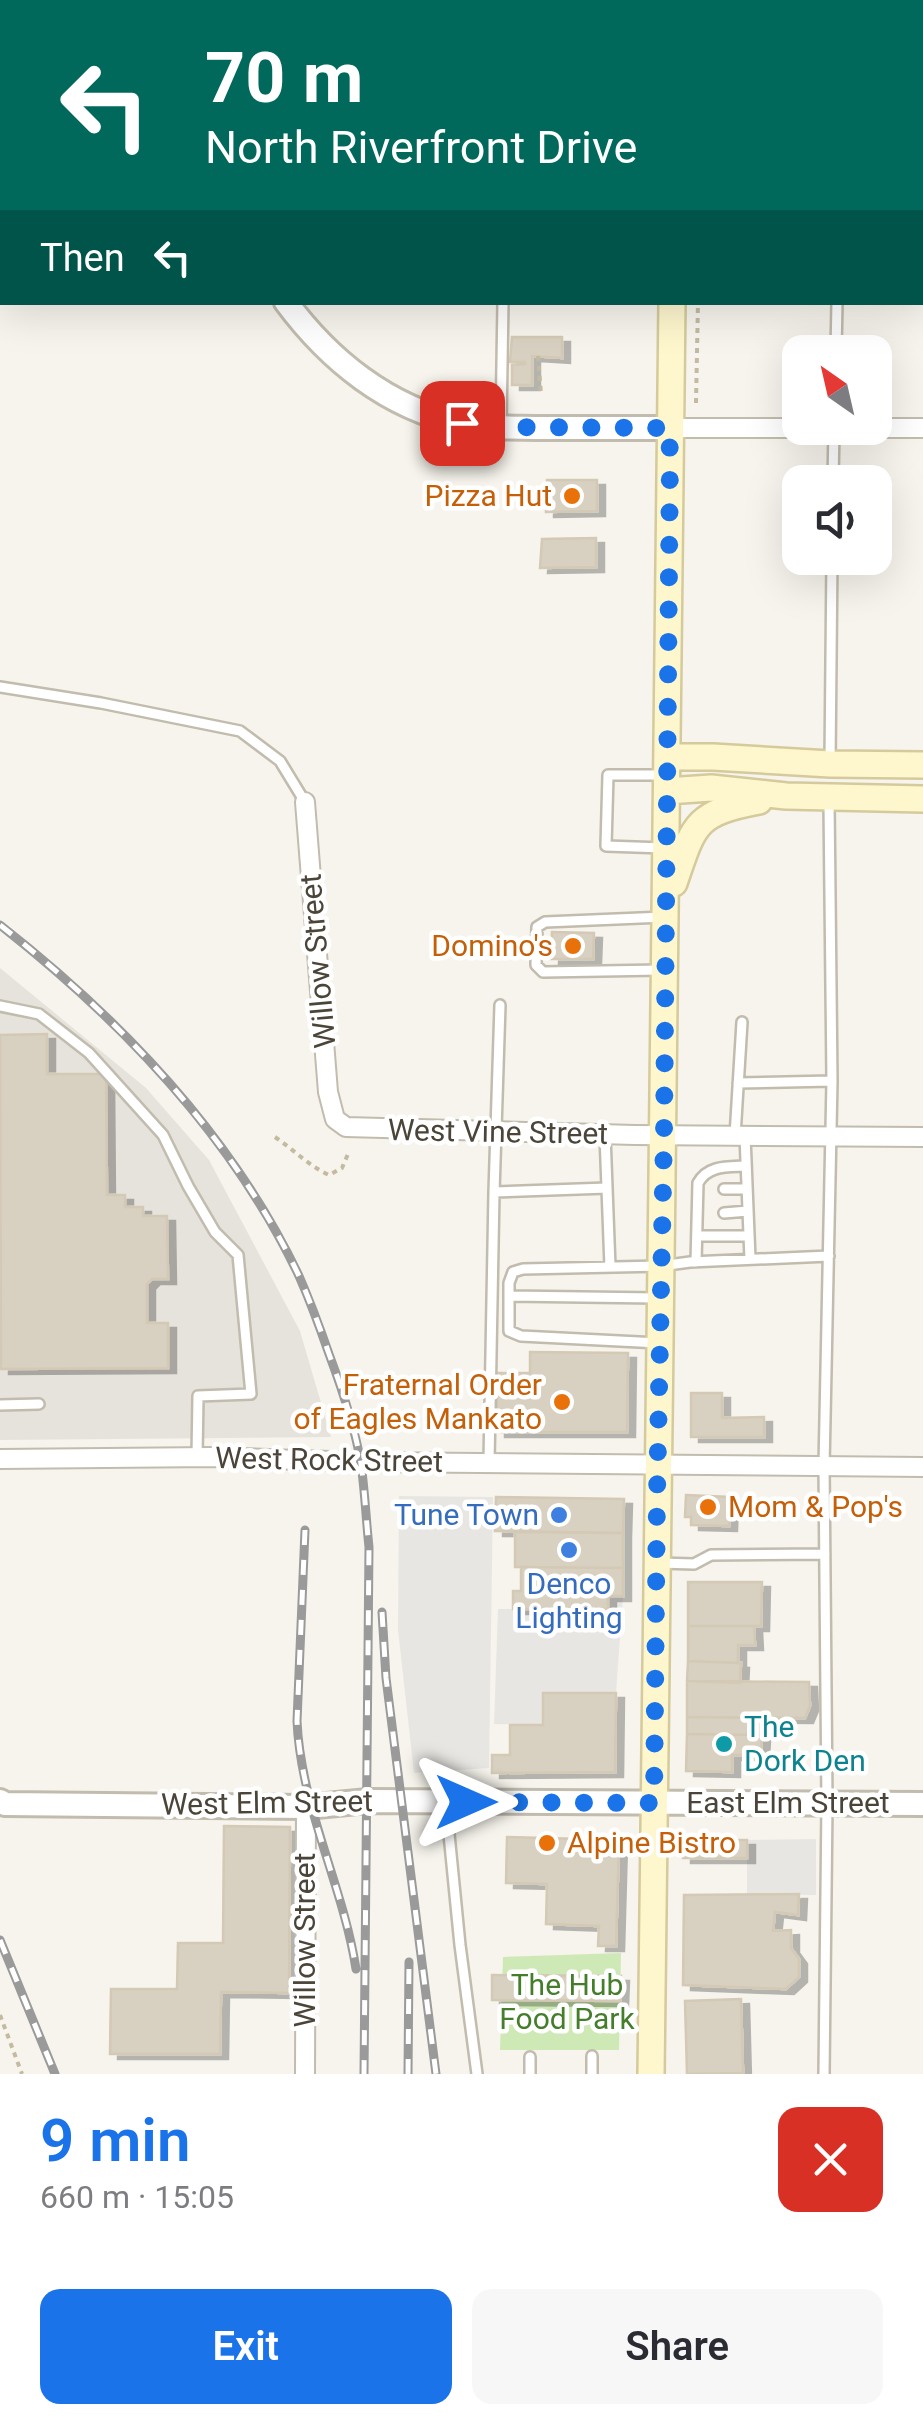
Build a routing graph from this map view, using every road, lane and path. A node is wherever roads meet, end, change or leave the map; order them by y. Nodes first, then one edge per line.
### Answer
1 (288, 305) edge
2 (503, 305) edge
3 (672, 305) edge
4 (698, 305) edge
5 (837, 305) edge
6 (836, 335) edge
7 (538, 356) dead end
8 (541, 394) dead end
9 (696, 403) dead end
10 (501, 427) junction
11 (669, 428) junction
12 (782, 428) edge
13 (892, 428) edge
14 (923, 428) edge
15 (832, 575) edge
16 (0, 687) edge
17 (830, 764) junction
18 (923, 764) edge
19 (667, 774) junction
20 (786, 796) junction
21 (829, 796) junction
22 (923, 799) edge
23 (305, 802) joint
24 (666, 848) junction
25 (666, 912) junction
26 (666, 970) junction
27 (0, 1006) edge
28 (500, 1006) dead end
29 (742, 1022) dead end
30 (832, 1082) junction
31 (738, 1083) junction
32 (335, 1119) joint
33 (495, 1132) junction
34 (664, 1134) junction
35 (605, 1135) junction
36 (740, 1136) junction
37 (831, 1136) junction
38 (276, 1137) dead end
39 (923, 1137) edge
40 (348, 1154) dead end
41 (746, 1166) junction
42 (607, 1188) junction
43 (747, 1189) junction
44 (724, 1190) dead end
45 (494, 1192) junction
46 (748, 1211) junction
47 (724, 1213) dead end
48 (697, 1236) junction
49 (749, 1236) junction
50 (829, 1256) junction
51 (750, 1260) junction
52 (696, 1262) junction
53 (610, 1266) junction
54 (661, 1266) junction
55 (509, 1296) junction
56 (660, 1298) junction
57 (660, 1343) junction
58 (39, 1404) dead end
59 (0, 1405) edge
60 (197, 1457) junction
61 (0, 1459) edge
62 (489, 1462) junction
63 (658, 1465) junction
64 (824, 1466) junction
65 (923, 1467) edge
66 (825, 1554) junction
67 (656, 1562) junction
68 (0, 1801) edge
69 (446, 1802) junction
70 (654, 1803) junction
71 (827, 1804) junction
72 (923, 1804) edge
73 (306, 1807) junction
74 (0, 2015) edge
75 (592, 2056) dead end
76 (530, 2057) dead end
77 (22, 2074) edge
78 (305, 2074) edge
79 (477, 2074) edge
80 (530, 2074) edge
81 (592, 2074) edge
82 (651, 2074) edge
83 (824, 2074) edge

1 - 10 street
2 - 10 lane
3 - 11 main road
4 - 9 path
5 - 6 lane
7 - 8 path
10 - 11 street
11 - 12 street
11 - 19 main road
13 - 14 street
15 - 17 lane
16 - 23 lane
17 - 18 main road
17 - 19 main road
19 - 20 main road
19 - 24 main road
19 - 24 lane
20 - 21 main road
20 - 25 main road
21 - 22 main road
21 - 30 lane
23 - 32 street, Willow Street
24 - 25 main road
25 - 26 main road
25 - 26 lane
26 - 34 main road
27 - 60 lane
28 - 33 lane
29 - 31 lane
30 - 31 lane
30 - 37 lane
31 - 36 lane
32 - 33 street, West Vine Street
33 - 35 street, West Vine Street
33 - 45 lane
34 - 35 street, West Vine Street
34 - 36 street, West Vine Street
34 - 54 main road
35 - 42 lane
36 - 37 street, West Vine Street
36 - 41 lane
37 - 39 street, West Vine Street
37 - 50 lane
38 - 40 path
41 - 43 lane
41 - 48 lane
42 - 45 lane
42 - 53 lane
43 - 44 lane
43 - 46 lane
45 - 62 lane
46 - 47 lane
46 - 49 lane
48 - 49 lane
48 - 52 lane
49 - 51 lane
50 - 51 lane
50 - 64 lane
51 - 52 lane
52 - 54 lane
53 - 54 lane
53 - 55 lane
54 - 56 main road
55 - 56 lane
55 - 57 lane
56 - 57 main road
57 - 63 main road
58 - 59 lane
60 - 61 street, West Rock Street
60 - 62 street, West Rock Street
62 - 63 street, West Rock Street
63 - 64 street, West Rock Street
63 - 67 main road
64 - 65 street, West Rock Street
64 - 66 lane
66 - 67 lane
66 - 71 lane
67 - 70 main road
68 - 73 street, West Elm Street
69 - 70 street, West Elm Street
69 - 73 street, West Elm Street
69 - 79 lane
70 - 71 street, East Elm Street
70 - 82 main road
71 - 72 street, East Elm Street
71 - 83 lane
73 - 78 street, Willow Street
74 - 77 path
75 - 81 lane
76 - 80 lane

